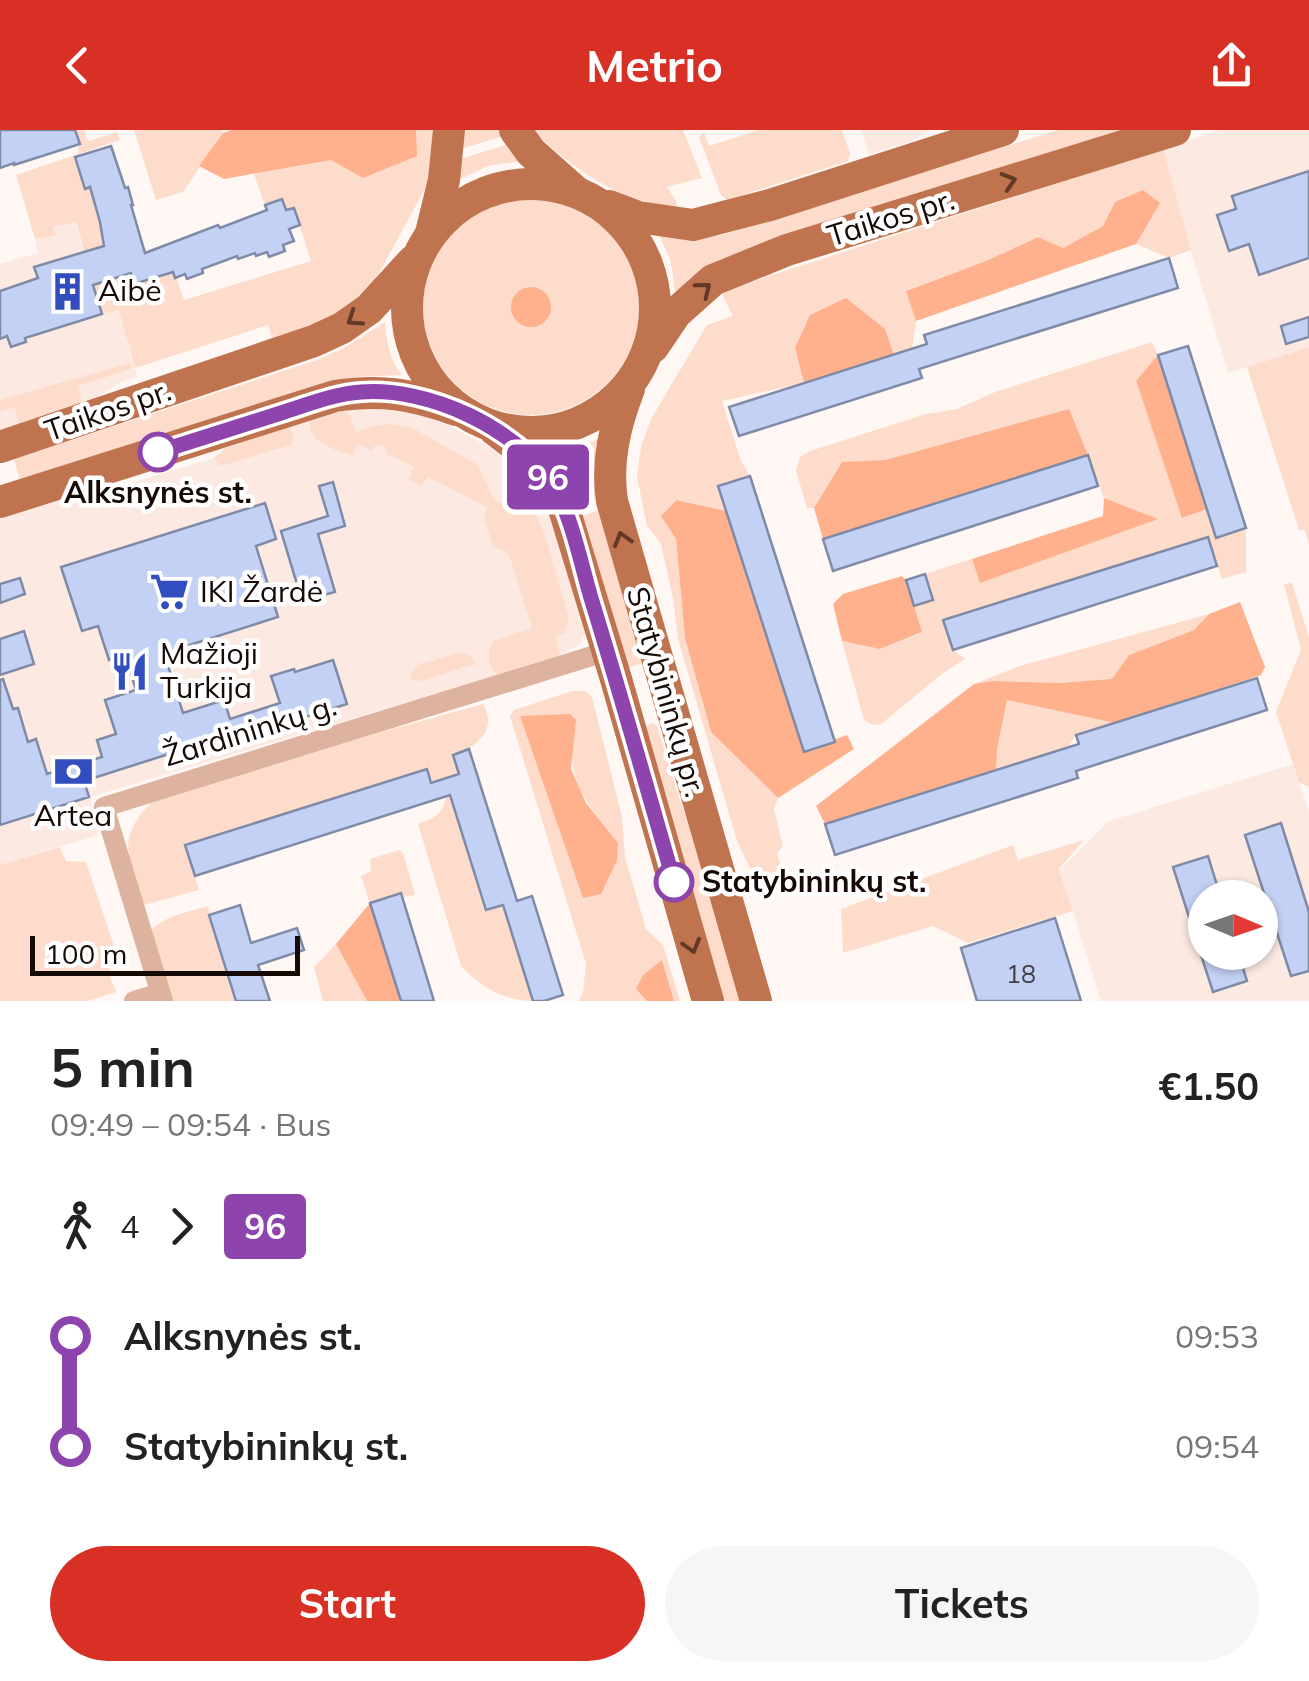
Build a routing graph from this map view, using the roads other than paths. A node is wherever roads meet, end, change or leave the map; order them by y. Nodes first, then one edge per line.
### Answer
1 (449, 130) edge
2 (515, 130) edge
3 (1003, 130) edge
4 (1175, 130) edge
5 (585, 196) junction
6 (424, 245) junction
7 (637, 372) junction
8 (478, 420) junction
9 (0, 447) edge
10 (0, 502) edge
11 (608, 651) junction
12 (674, 723) junction
13 (632, 735) junction
14 (162, 997) edge
15 (134, 1001) edge
16 (708, 1001) edge
17 (756, 1001) edge

1 - 6 main road
2 - 5 main road
3 - 5 main road, Taikos pr.
7 -> 4 main road, Taikos pr.
5 - 6 main road
5 - 7 main road
6 - 8 main road
6 -> 9 main road, Taikos pr.
7 - 8 main road
12 -> 7 main road, Statybininkų pr.
8 - 10 main road, Taikos pr.
8 - 11 main road, Statybininkų pr.
11 - 13 main road, Statybininkų pr.
11 - 14 street, Žardininkų g.
12 - 13 main road
12 - 17 main road, Statybininkų pr.
13 -> 16 main road, Statybininkų pr.
14 - 15 street

